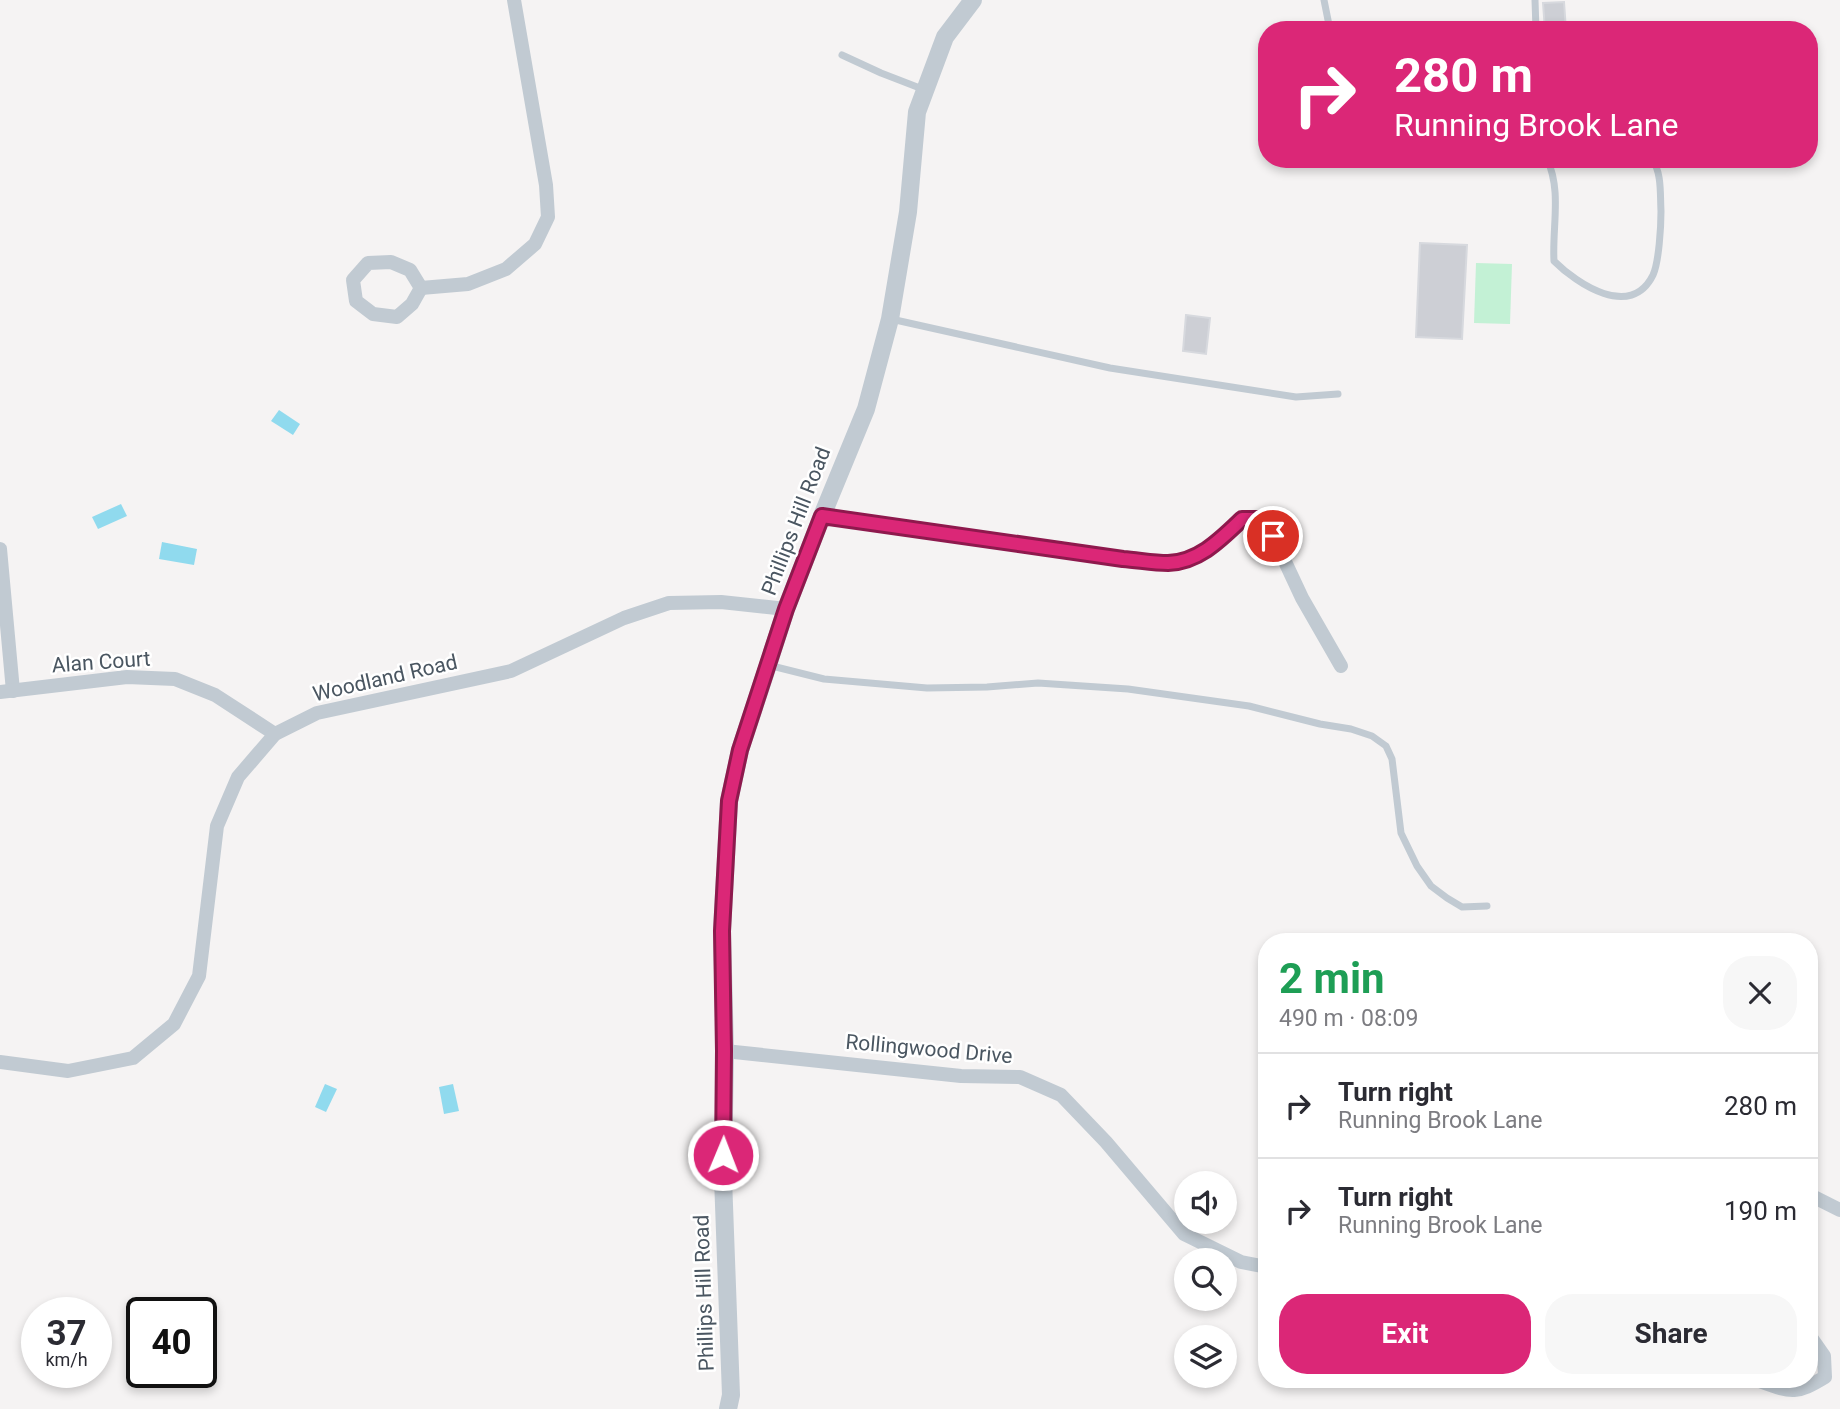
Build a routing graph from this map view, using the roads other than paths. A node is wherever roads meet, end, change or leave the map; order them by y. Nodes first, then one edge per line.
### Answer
1 (514, 0) edge
2 (973, 0) edge
3 (1324, 0) edge
4 (1535, 0) edge
5 (1328, 21) edge
6 (1536, 21) edge
7 (842, 55) dead end
8 (925, 90) junction
9 (1552, 168) edge
10 (1657, 168) edge
11 (421, 288) junction
12 (890, 319) junction
13 (1338, 394) dead end
14 (822, 516) junction
15 (0, 549) edge
16 (786, 609) junction
17 (768, 665) junction
18 (1341, 666) dead end
19 (6, 692) edge
20 (275, 734) junction
21 (1487, 906) dead end
22 (724, 1051) junction
23 (0, 1062) edge
24 (1818, 1199) edge
25 (1840, 1210) edge
26 (1258, 1265) edge
27 (1818, 1347) edge
28 (1818, 1381) edge
29 (1780, 1388) edge
30 (1807, 1388) edge
31 (728, 1409) edge

1 - 11 street
2 - 8 street, Phillips Hill Road
3 - 5 lane
4 - 6 lane
7 - 8 lane
8 - 12 street, Phillips Hill Road
9 - 10 lane
11 - 11 street
12 - 13 lane
12 - 14 street, Phillips Hill Road
14 - 16 street, Phillips Hill Road
14 - 18 street
15 - 19 street
16 - 17 street, Phillips Hill Road
16 - 20 street, Woodland Road
17 - 21 lane
17 - 22 street, Phillips Hill Road
19 - 20 street, Alan Court
20 - 23 street, Woodland Road
22 - 26 street, Rollingwood Drive
22 - 31 street, Phillips Hill Road
24 - 25 street
27 - 28 street
29 - 30 street

